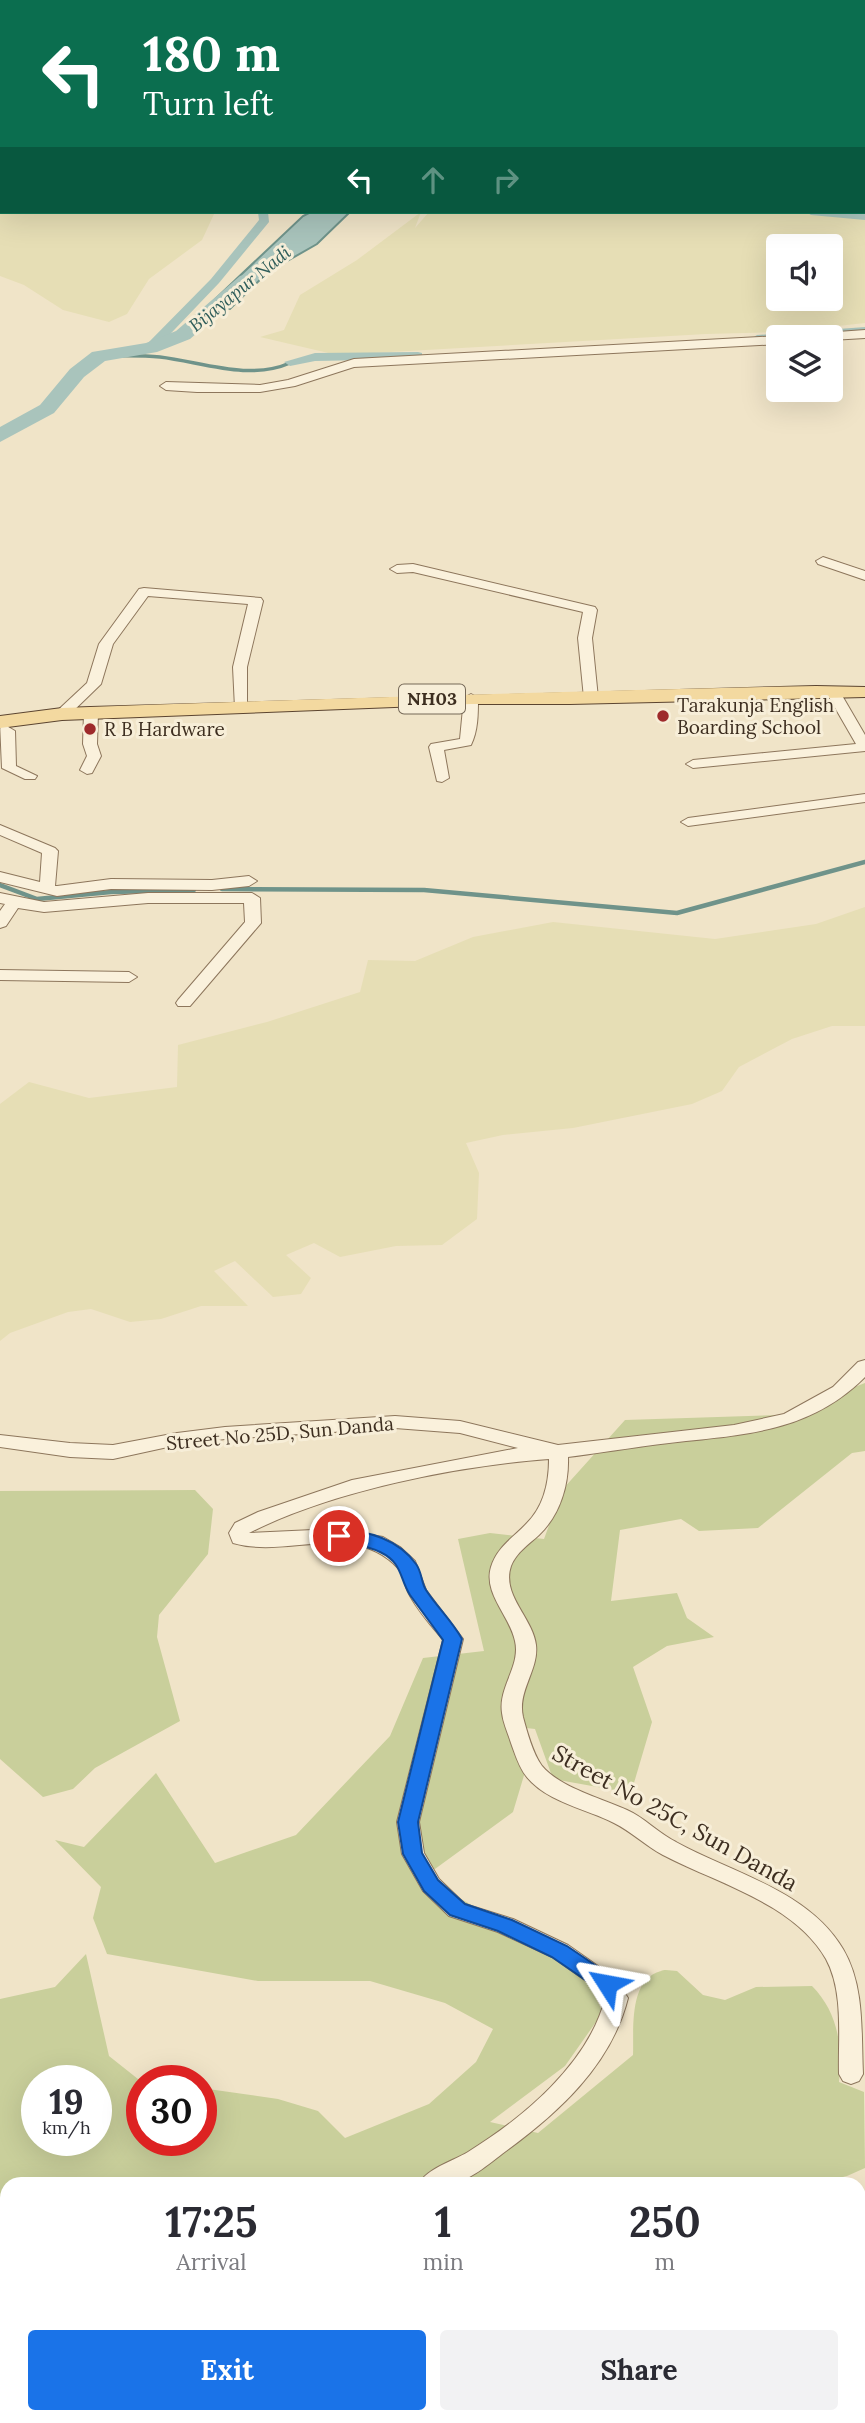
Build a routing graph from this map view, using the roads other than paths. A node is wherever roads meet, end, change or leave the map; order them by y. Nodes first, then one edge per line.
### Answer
1 (865, 334) edge
2 (843, 336) edge
3 (766, 341) edge
4 (166, 386) dead end
5 (823, 561) dead end
6 (397, 569) dead end
7 (865, 576) edge
8 (833, 692) junction
9 (865, 692) edge
10 (471, 698) junction
11 (591, 698) junction
12 (242, 708) junction
13 (91, 713) junction
14 (62, 714) junction
15 (0, 724) edge
16 (865, 747) edge
17 (693, 764) dead end
18 (87, 769) dead end
19 (30, 776) dead end
20 (442, 778) dead end
21 (865, 798) edge
22 (688, 822) dead end
23 (0, 829) edge
24 (0, 877) edge
25 (249, 881) dead end
26 (47, 888) junction
27 (7, 900) edge
28 (0, 923) edge
29 (0, 975) edge
30 (129, 977) dead end
31 (184, 1003) dead end
32 (865, 1366) edge
33 (0, 1441) edge
34 (558, 1452) junction
35 (851, 2074) dead end
36 (444, 2177) edge

1 - 2 street
3 - 4 street
5 - 7 street
6 - 11 street
8 - 9 main road, NH03
8 - 11 main road, NH03
8 - 16 street
10 - 11 main road, NH03
10 - 12 main road, NH03
10 - 20 street
12 - 13 main road, NH03
12 - 14 street
13 - 14 main road, NH03
13 - 18 street
14 - 15 main road, NH03
15 - 19 street
16 - 17 street
21 - 22 street
23 - 26 street
24 - 26 street
25 - 26 street
27 - 28 street
27 - 31 street
29 - 30 street
32 - 34 street
33 - 34 street, Street No 25D, Sun Danda
34 - 35 street, Street No 25C, Sun Danda
34 - 36 street

